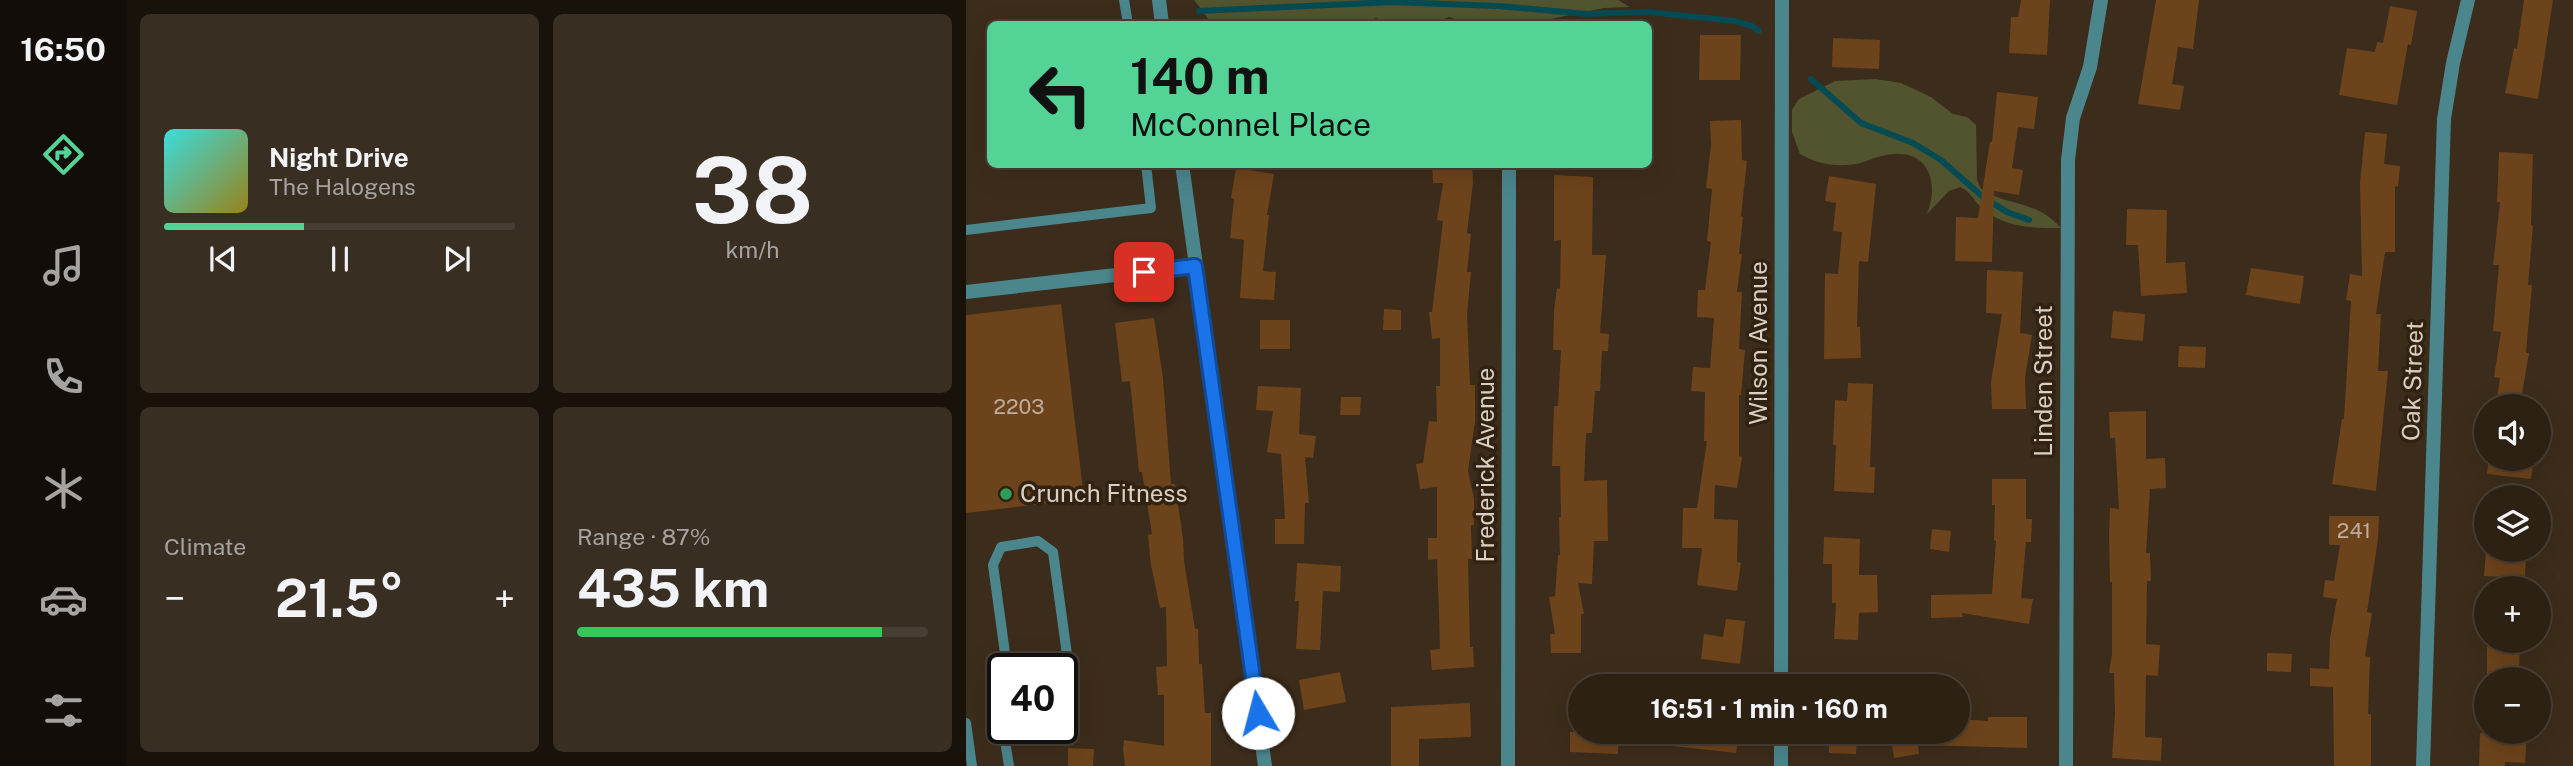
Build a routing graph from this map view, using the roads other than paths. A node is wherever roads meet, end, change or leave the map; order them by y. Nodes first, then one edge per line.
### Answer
1 (1125, 0) edge
2 (1159, 0) edge
3 (1782, 0) edge
4 (2101, 0) edge
5 (2468, 0) edge
6 (1128, 21) edge
7 (1162, 21) edge
8 (1146, 168) edge
9 (1183, 168) edge
10 (1509, 168) edge
11 (966, 230) edge
12 (1195, 266) junction
13 (966, 292) edge
14 (1005, 653) edge
15 (1067, 653) edge
16 (1781, 674) edge
17 (966, 723) edge
18 (1006, 744) edge
19 (1781, 744) edge
20 (972, 766) edge
21 (1009, 766) edge
22 (1265, 766) edge
23 (1508, 766) edge
24 (1781, 766) edge
25 (2066, 766) edge
26 (2423, 766) edge

1 - 6 lane
2 - 7 street
3 - 16 street, Wilson Avenue
4 - 25 street, Linden Street
5 - 26 street, Oak Street
8 - 11 lane
9 - 12 street
10 - 23 street, Frederick Avenue
12 - 13 street
12 - 22 street
14 - 15 lane
17 - 20 lane
18 - 21 lane
19 - 24 street

